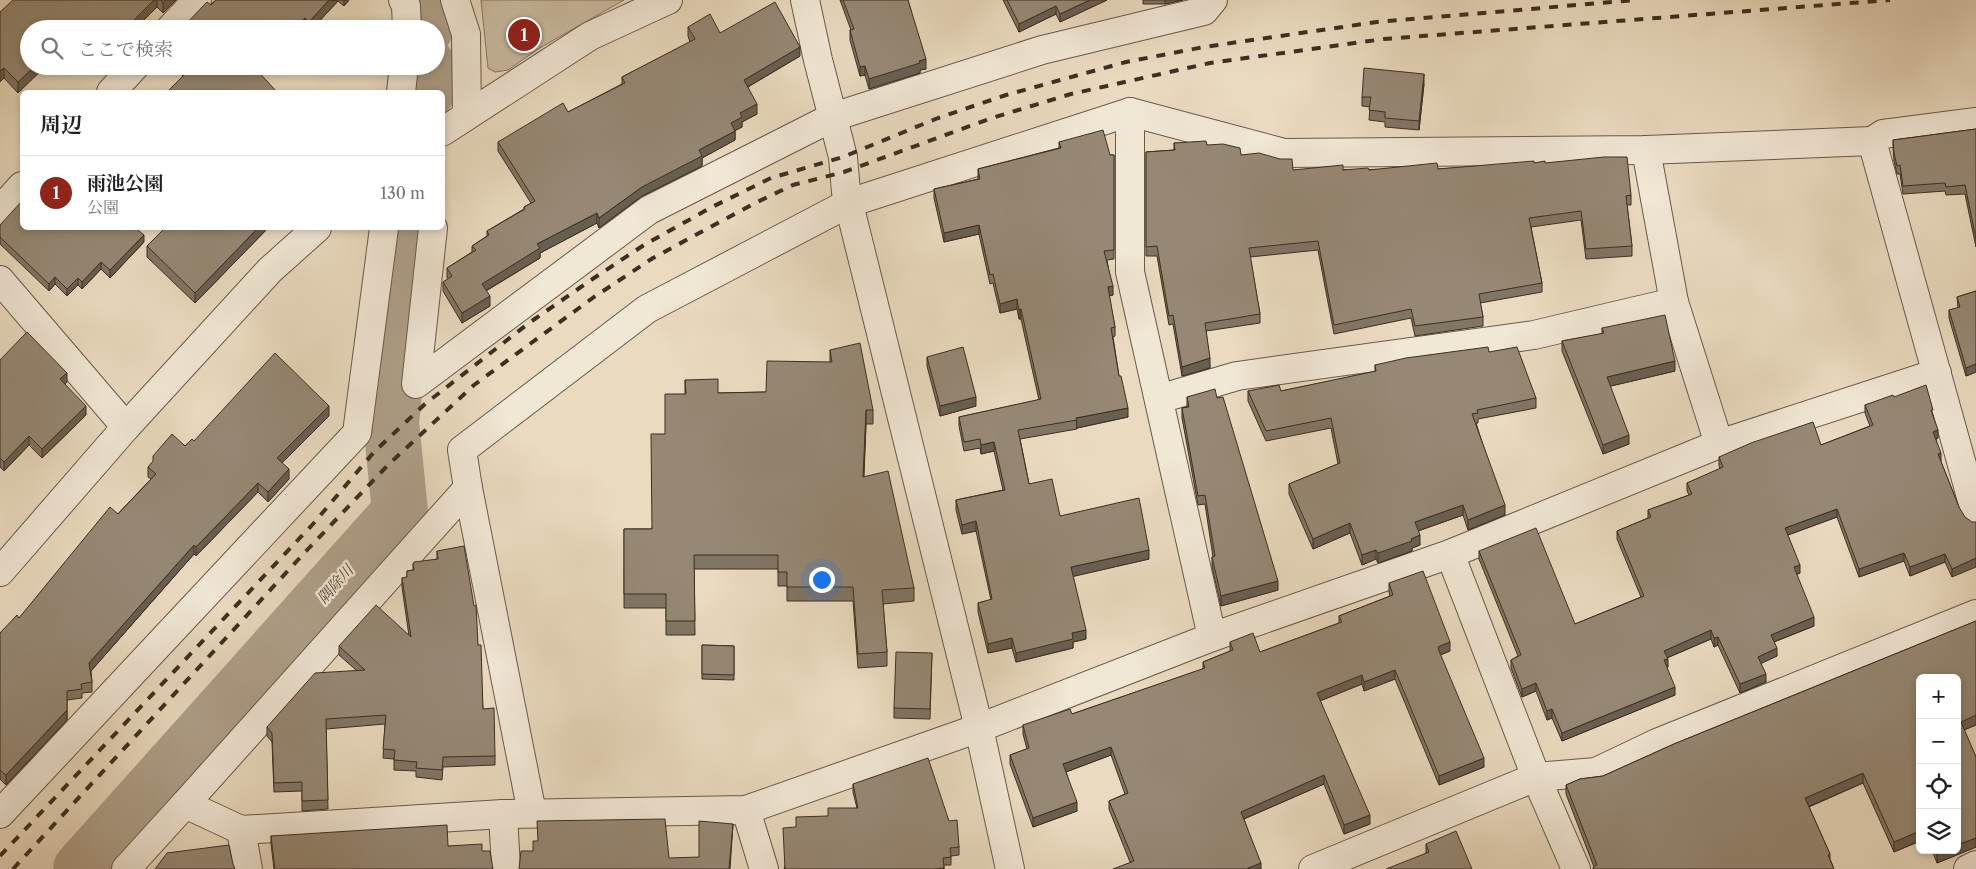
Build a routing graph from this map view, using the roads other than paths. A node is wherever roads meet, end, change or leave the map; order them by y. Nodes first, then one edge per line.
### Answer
1 (197, 0) edge
2 (403, 0) edge
3 (456, 0) edge
4 (668, 0) edge
5 (805, 0) edge
6 (1213, 0) edge
7 (178, 20) edge
8 (407, 20) edge
9 (127, 75) edge
10 (403, 75) edge
11 (113, 90) edge
12 (401, 90) edge
13 (1130, 112) junction
14 (467, 115) junction
15 (833, 117) junction
16 (1976, 122) edge
17 (445, 130) edge
18 (1872, 141) junction
19 (1646, 150) junction
20 (20, 188) edge
21 (849, 203) junction
22 (0, 210) edge
23 (315, 230) edge
24 (384, 230) edge
25 (432, 230) edge
26 (0, 280) edge
27 (1674, 302) junction
28 (1937, 373) junction
29 (1159, 399) junction
30 (126, 427) junction
31 (1719, 444) junction
32 (468, 488) junction
33 (1976, 515) edge
34 (1450, 554) junction
35 (0, 572) edge
36 (1976, 614) edge
37 (1212, 637) junction
38 (979, 728) junction
39 (1536, 777) junction
40 (185, 804) junction
41 (746, 810) junction
42 (532, 813) junction
43 (0, 814) edge
44 (503, 814) junction
45 (241, 830) junction
46 (1976, 865) edge
47 (126, 869) edge
48 (248, 869) edge
49 (506, 869) edge
50 (764, 869) edge
51 (1010, 869) edge
52 (1313, 869) edge
53 (1576, 869) edge
54 (1968, 869) edge

1 - 7 street
2 - 8 street
3 - 14 street
4 - 14 street
5 - 15 street
6 - 15 street
9 - 11 street
10 - 12 street
13 - 19 street
13 - 21 street
13 - 29 street
14 - 17 street
15 - 21 street
15 - 25 street
16 - 18 street
18 - 19 street
18 - 28 street
19 - 27 street
20 - 22 street
21 - 32 street
21 - 38 street
23 - 30 street
24 - 43 street
26 - 30 street
27 - 29 street
27 - 31 street
28 - 31 street
28 - 33 street
29 - 37 street
30 - 35 street
31 - 34 street
32 - 40 street
32 - 42 street
34 - 37 street
34 - 39 street
36 - 39 street
37 - 38 street
38 - 41 street
38 - 51 street
39 - 52 street
39 - 53 street
40 - 45 street
40 - 47 street
41 - 42 street
41 - 50 street
42 - 44 street
44 - 45 street
44 - 49 street
45 - 48 street
46 - 54 street

